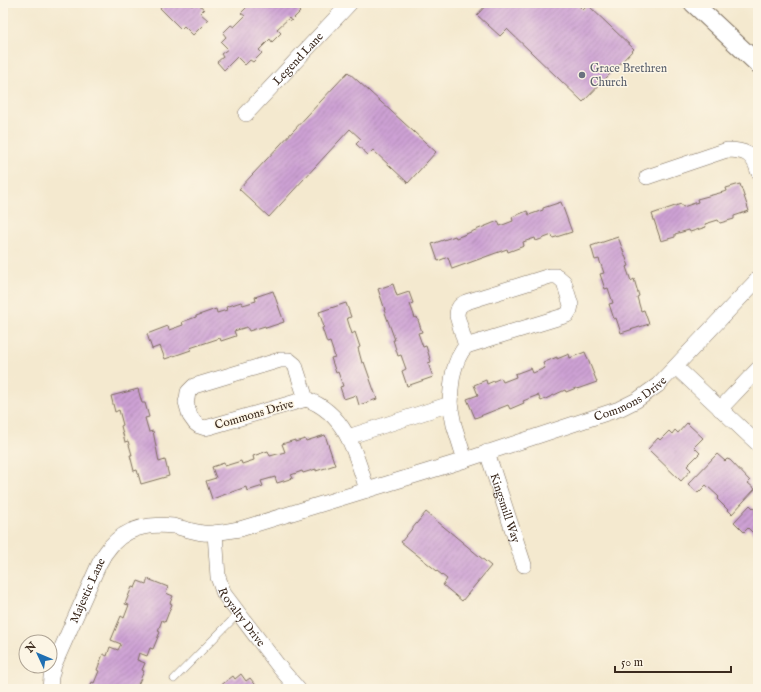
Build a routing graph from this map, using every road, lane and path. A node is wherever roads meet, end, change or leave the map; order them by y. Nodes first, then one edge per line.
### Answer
1 (350, 3) edge
2 (693, 3) edge
3 (758, 64) edge
4 (246, 114) dead end
5 (758, 171) edge
6 (647, 177) dead end
7 (758, 279) edge
8 (466, 346) junction
9 (676, 367) junction
10 (758, 368) edge
11 (306, 399) junction
12 (450, 404) junction
13 (720, 409) junction
14 (348, 437) junction
15 (758, 444) edge
16 (487, 452) junction
17 (465, 460) junction
18 (367, 490) junction
19 (159, 525) joint
20 (215, 533) junction
21 (524, 565) dead end
22 (238, 614) junction
23 (174, 679) dead end
24 (50, 689) edge
25 (298, 689) edge

1 - 4 street, Legend Lane
2 - 3 street
5 - 6 street
7 - 9 street, Commons Drive
8 - 8 street
8 - 12 street
9 - 13 street
9 - 16 street, Commons Drive
10 - 13 street
11 - 11 street, Commons Drive
11 - 14 street, Commons Drive
12 - 14 street
12 - 17 street
13 - 15 street
14 - 18 street, Commons Drive
16 - 17 street, Commons Drive
16 - 21 street, Kingsmill Way
17 - 18 street, Commons Drive
18 - 20 street, Commons Drive
19 - 20 street, Commons Drive
19 - 24 street, Majestic Lane
20 - 22 street, Royalty Drive
22 - 23 lane
22 - 25 street, Royalty Drive

